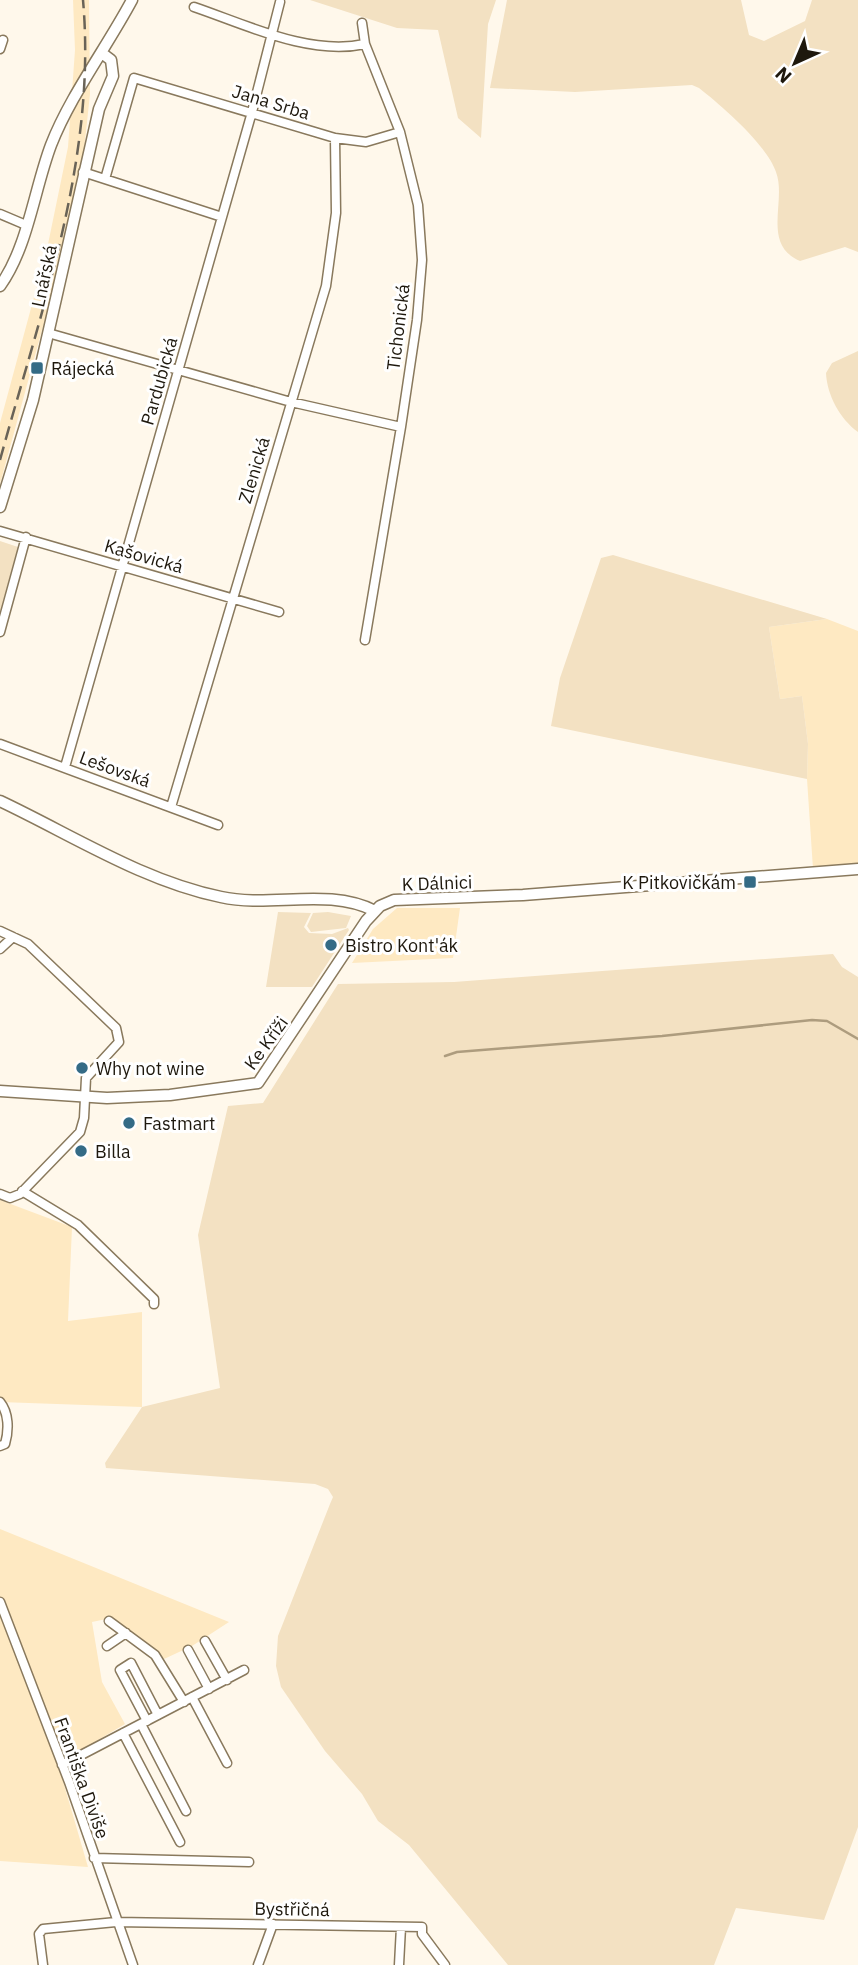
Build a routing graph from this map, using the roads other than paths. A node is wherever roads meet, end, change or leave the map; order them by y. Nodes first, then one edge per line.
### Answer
1 (132, 0) edge
2 (280, 2) dead end
3 (194, 7) dead end
4 (362, 23) dead end
5 (274, 34) junction
6 (365, 44) junction
7 (103, 54) junction
8 (253, 112) junction
9 (400, 132) junction
10 (335, 138) junction
11 (83, 172) junction
12 (105, 179) junction
13 (0, 214) edge
14 (222, 217) junction
15 (26, 225) junction
16 (0, 286) edge
17 (48, 333) junction
18 (179, 369) junction
19 (291, 402) junction
20 (401, 427) junction
21 (0, 508) edge
22 (0, 531) edge
23 (26, 537) junction
24 (122, 566) junction
25 (232, 598) junction
26 (279, 612) dead end
27 (0, 632) edge
28 (365, 640) dead end
29 (0, 744) edge
30 (65, 767) junction
31 (0, 801) edge
32 (171, 807) junction
33 (218, 825) dead end
34 (858, 869) edge
35 (375, 911) junction
36 (0, 931) edge
37 (13, 937) junction
38 (0, 950) edge
39 (0, 1091) edge
40 (83, 1098) junction
41 (22, 1191) junction
42 (0, 1194) edge
43 (155, 1304) dead end
44 (0, 1402) edge
45 (0, 1446) edge
46 (0, 1602) edge
47 (109, 1621) dead end
48 (126, 1633) junction
49 (205, 1641) dead end
50 (107, 1646) dead end
51 (188, 1650) dead end
52 (244, 1670) dead end
53 (227, 1680) junction
54 (209, 1689) junction
55 (188, 1700) junction
56 (158, 1715) junction
57 (144, 1723) junction
58 (123, 1734) junction
59 (227, 1763) dead end
60 (62, 1765) junction
61 (186, 1811) dead end
62 (180, 1842) dead end
63 (94, 1858) junction
64 (248, 1862) dead end
65 (116, 1922) junction
66 (273, 1924) junction
67 (401, 1927) junction
68 (43, 1965) edge
69 (133, 1965) edge
70 (258, 1965) edge
71 (399, 1965) edge
72 (445, 1965) edge

1 - 7 street
2 - 5 street, Pardubická
3 - 5 street
4 - 6 street, Tichonická
5 - 6 street
5 - 8 street, Pardubická
6 - 9 street, Tichonická
7 - 11 street, Lnářská
7 - 15 street
8 - 10 street, Jana Srba
8 - 12 street, Jana Srba
8 - 14 street, Pardubická
9 - 10 street, Jana Srba
9 - 20 street, Tichonická
10 - 19 street, Zlenická
11 - 12 street
11 - 17 street, Lnářská
12 - 14 street
13 - 15 street
14 - 18 street, Pardubická
15 - 16 street
17 - 18 street
17 - 21 street, Lnářská
18 - 19 street
18 - 24 street, Pardubická
19 - 20 street
19 - 25 street, Zlenická
20 - 28 street, Tichonická
22 - 23 street, Kašovická
23 - 24 street, Kašovická
23 - 27 street
24 - 25 street, Kašovická
24 - 30 street, Pardubická
25 - 26 street, Kašovická
25 - 32 street, Zlenická
29 - 30 street, Lešovská
30 - 32 street, Lešovská
31 - 35 street
32 - 33 street, Lešovská
34 - 35 street, K Dálnici
35 - 40 street, Ke Kříži
36 - 37 street
37 - 38 street
37 - 40 street
39 - 40 street, Ke Kříži
40 - 41 street
41 - 42 street
41 - 43 street
44 - 45 street
46 - 60 street, Františka Diviše
47 - 48 street
48 - 50 street
48 - 55 street
49 - 53 street
51 - 54 street
52 - 53 street
53 - 54 street
54 - 55 street
55 - 56 street
55 - 59 street
56 - 57 street
56 - 57 street
57 - 58 street
57 - 61 street
58 - 60 street
58 - 62 street
60 - 63 street, Františka Diviše
63 - 64 street
63 - 65 street, Františka Diviše
65 - 66 street, Bystřičná
65 - 68 street, Bystřičná
65 - 69 street, Františka Diviše
66 - 67 street, Bystřičná
66 - 70 street
67 - 71 street
67 - 72 street, Bystřičná

